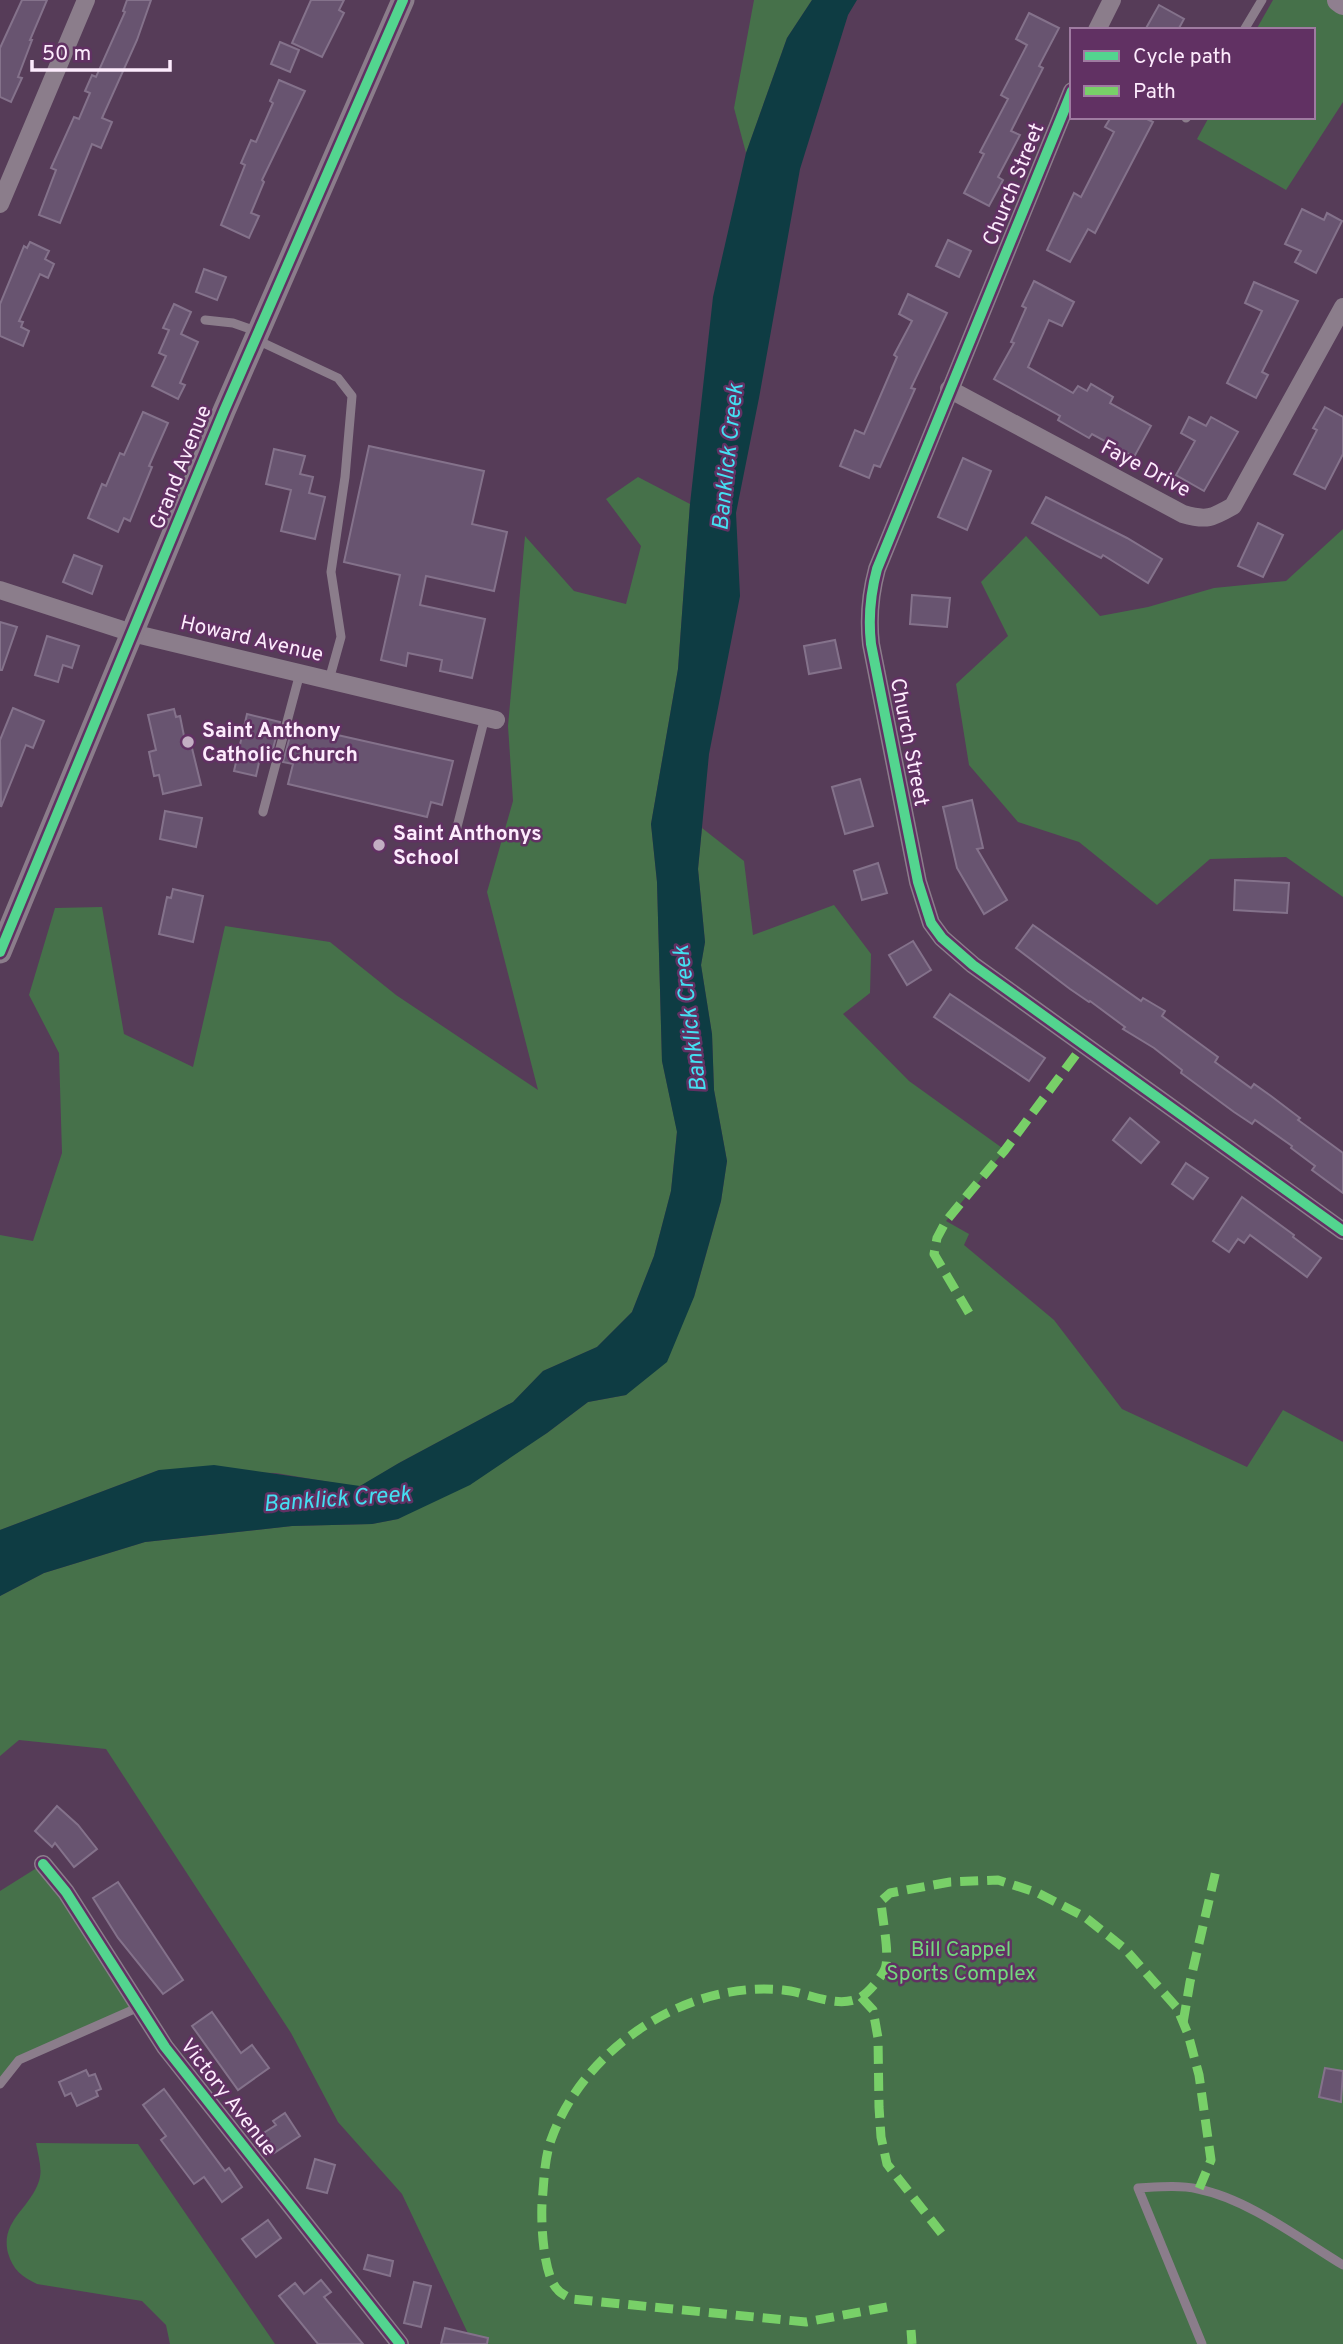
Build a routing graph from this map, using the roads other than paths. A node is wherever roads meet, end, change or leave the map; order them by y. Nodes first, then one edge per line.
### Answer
1 (86, 0) edge
2 (403, 0) edge
3 (1112, 0) edge
4 (1262, 0) edge
5 (1098, 28) edge
6 (1245, 28) edge
7 (1070, 96) edge
8 (0, 204) edge
9 (1343, 307) edge
10 (205, 320) dead end
11 (257, 335) junction
12 (949, 389) junction
13 (0, 590) edge
14 (132, 633) junction
15 (300, 673) junction
16 (329, 680) junction
17 (491, 719) joint
18 (263, 812) dead end
19 (454, 835) dead end
20 (0, 952) edge
21 (1343, 1231) edge
22 (43, 1864) dead end
23 (139, 2007) junction
24 (0, 2084) edge
25 (1343, 2265) edge
26 (400, 2344) edge
27 (1202, 2344) edge

1 - 8 street
2 - 11 street, Grand Avenue
3 - 5 street
4 - 6 lane
7 - 12 street, Church Street
9 - 12 street, Faye Drive
10 - 11 lane
11 - 14 street, Grand Avenue
11 - 16 lane
12 - 21 street, Church Street
13 - 14 street, Howard Avenue
14 - 15 street, Howard Avenue
14 - 20 street, Grand Avenue
15 - 16 street, Howard Avenue
15 - 18 lane
16 - 17 street, Howard Avenue
17 - 19 lane
22 - 23 street, Victory Avenue
23 - 24 lane
23 - 26 street, Victory Avenue
25 - 27 lane

